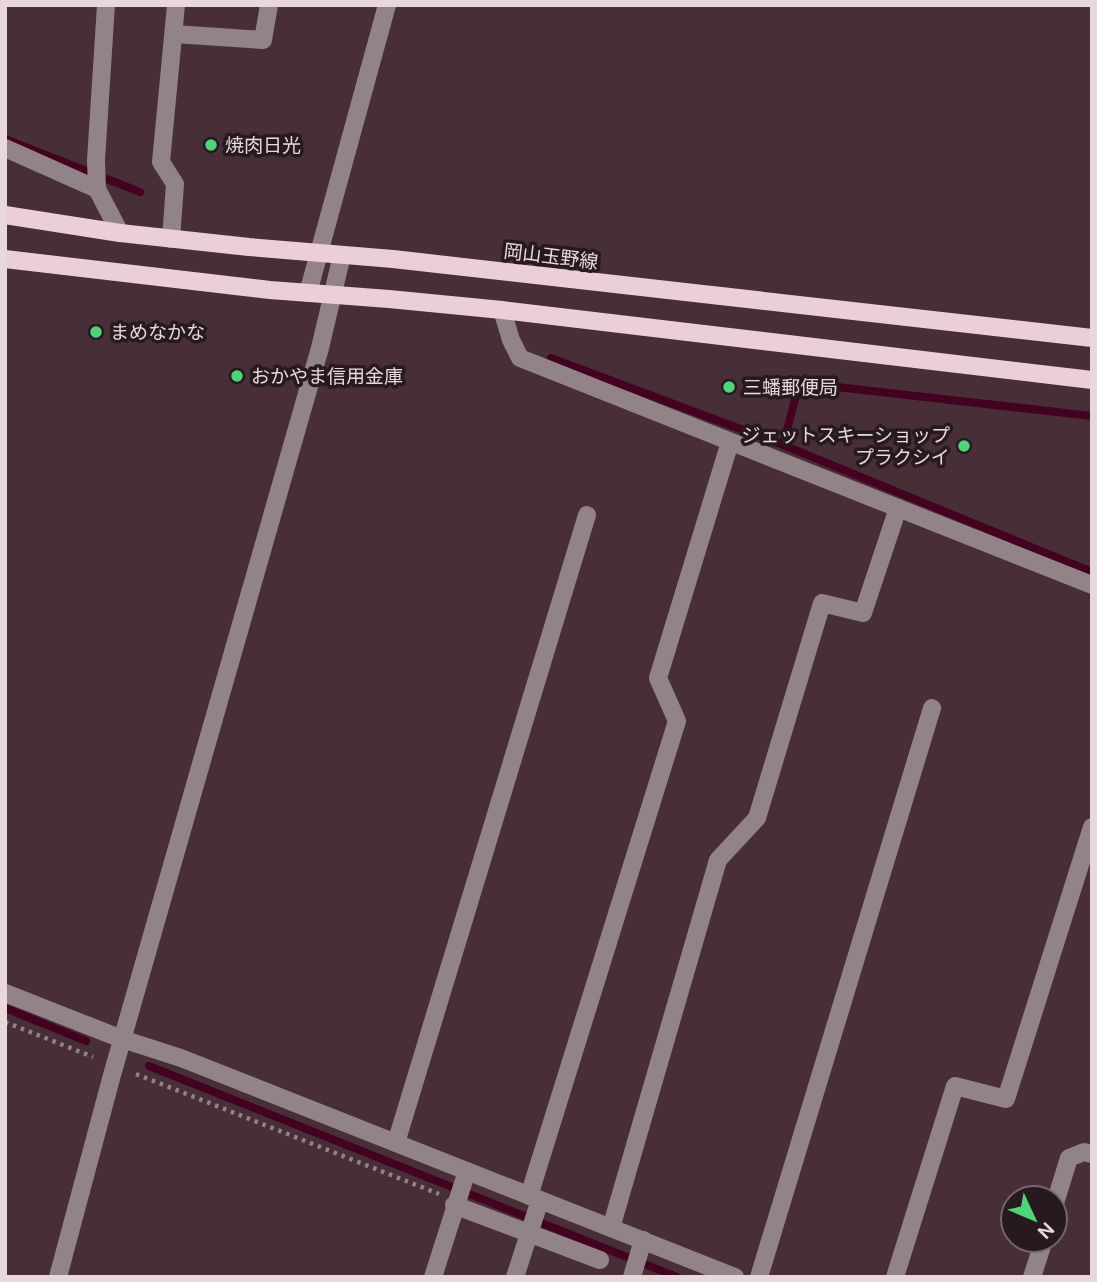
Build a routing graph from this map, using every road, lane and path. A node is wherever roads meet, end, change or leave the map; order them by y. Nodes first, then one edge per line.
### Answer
1 (106, 5) edge
2 (176, 5) edge
3 (269, 5) edge
4 (387, 5) edge
5 (174, 34) junction
6 (5, 148) edge
7 (97, 178) junction
8 (5, 215) edge
9 (120, 233) junction
10 (171, 239) junction
11 (318, 253) junction
12 (341, 255) junction
13 (5, 259) edge
14 (308, 293) junction
15 (332, 295) junction
16 (502, 310) junction
17 (1092, 338) edge
18 (1092, 380) edge
19 (730, 442) junction
20 (898, 508) junction
21 (587, 515) dead end
22 (1092, 585) edge
23 (932, 708) dead end
24 (1092, 827) edge
25 (5, 993) edge
26 (5, 1022) edge
27 (122, 1039) junction
28 (93, 1057) dead end
29 (136, 1074) dead end
30 (396, 1143) junction
31 (1092, 1154) edge
32 (1061, 1184) edge
33 (460, 1191) junction
34 (533, 1212) junction
35 (611, 1228) junction
36 (1039, 1254) edge
37 (600, 1259) dead end
38 (637, 1259) edge
39 (58, 1277) edge
40 (433, 1277) edge
41 (515, 1277) edge
42 (735, 1277) edge
43 (759, 1277) edge
44 (895, 1277) edge
45 (1032, 1277) edge

1 - 7 street
2 - 5 street
3 - 5 street
4 - 11 street
5 - 10 street
6 - 7 street
7 - 9 street
8 - 9 main road, 岡山玉野線
9 - 10 main road, 岡山玉野線
10 - 11 main road, 岡山玉野線
11 - 12 main road, 岡山玉野線
11 - 14 street
12 - 15 street
12 - 17 main road, 岡山玉野線
13 - 14 main road
14 - 15 main road
15 - 16 main road
15 - 27 street
16 - 18 main road
16 - 19 street
19 - 20 street
19 - 34 street
20 - 22 street
20 - 35 street
21 - 30 street
23 - 43 street
24 - 44 street
25 - 27 street
26 - 28 path
27 - 30 street
27 - 39 street
29 - 33 path
30 - 33 street
31 - 32 street
33 - 34 street
33 - 34 street
33 - 40 street
34 - 35 street
34 - 37 street
34 - 41 street
35 - 38 street
36 - 45 street
38 - 42 street

